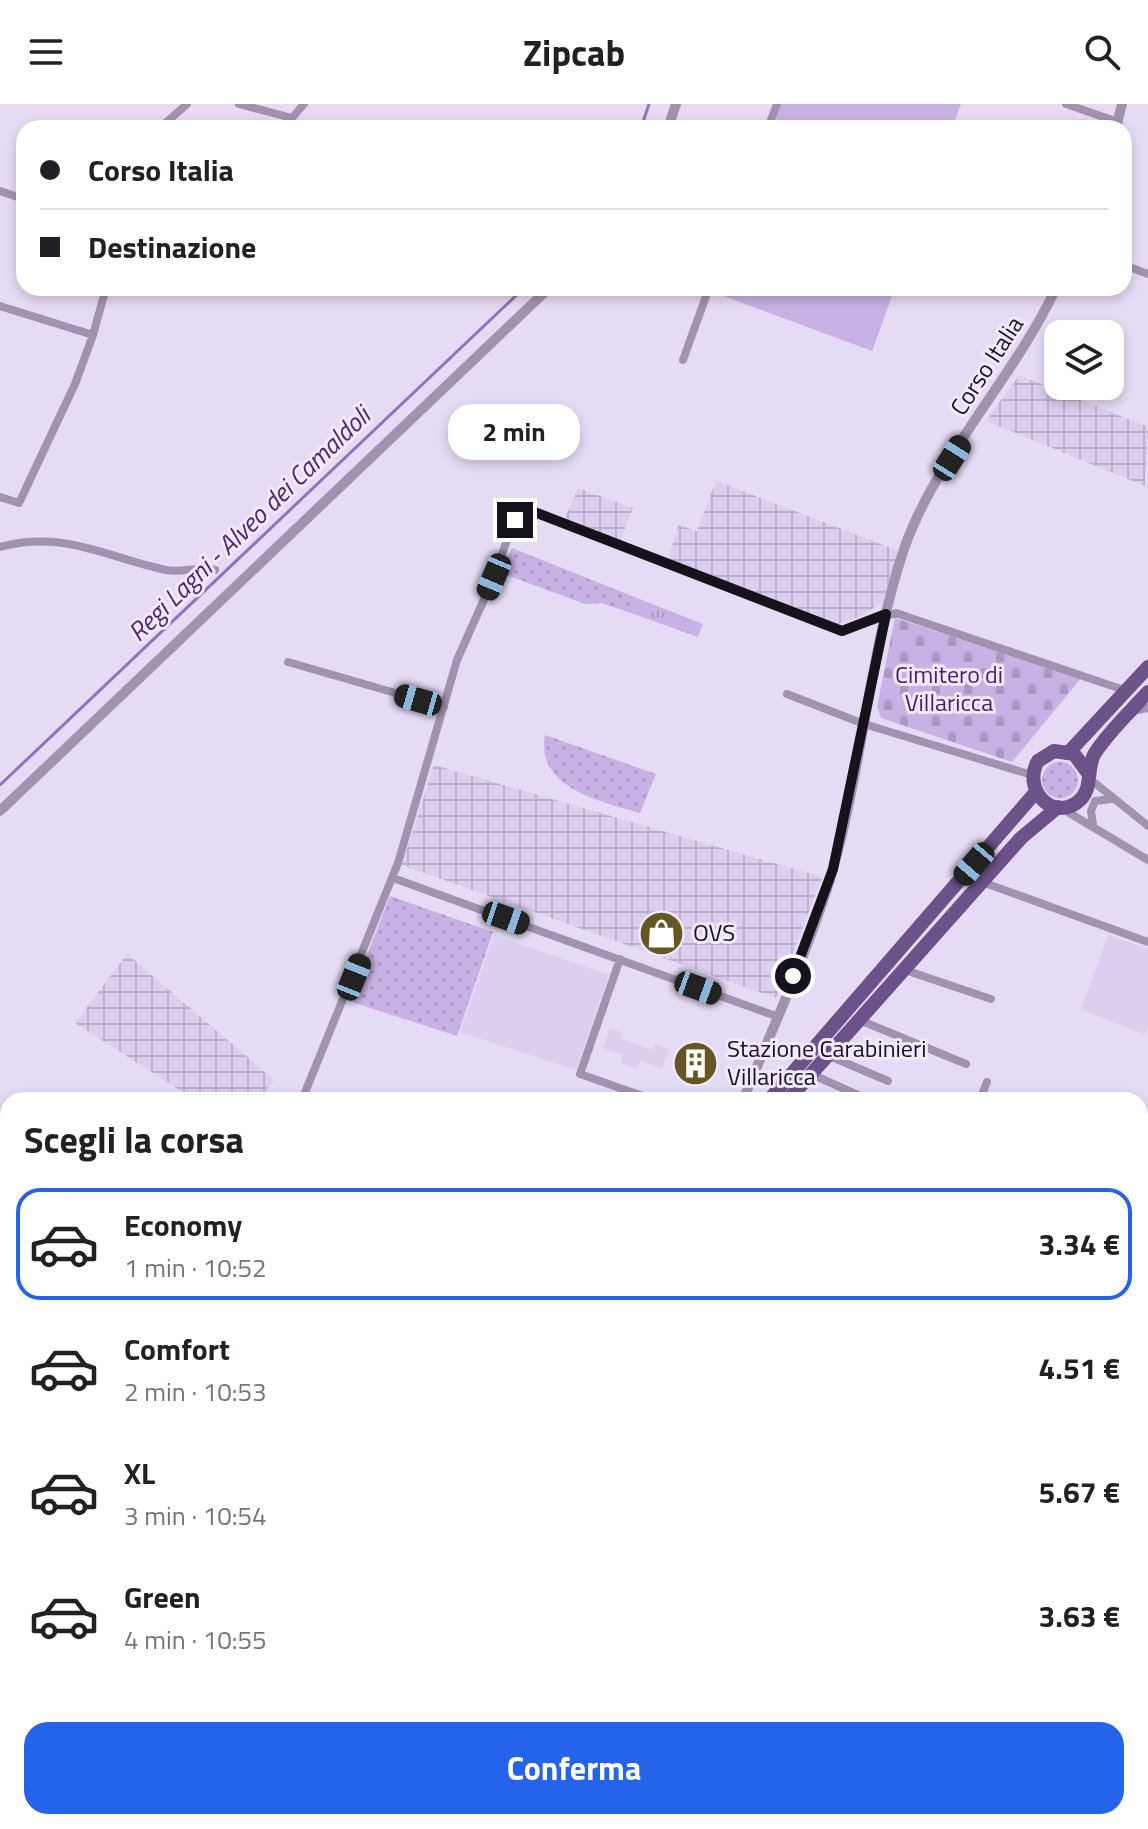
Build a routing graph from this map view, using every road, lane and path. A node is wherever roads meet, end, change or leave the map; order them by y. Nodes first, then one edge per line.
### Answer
1 (187, 104) edge
2 (239, 104) edge
3 (304, 104) edge
4 (1066, 104) edge
5 (169, 120) edge
6 (1105, 120) edge
7 (104, 296) edge
8 (541, 296) edge
9 (706, 296) edge
10 (1051, 296) edge
11 (0, 306) edge
12 (93, 335) junction
13 (683, 360) dead end
14 (0, 497) edge
15 (0, 547) edge
16 (215, 570) dead end
17 (886, 614) junction
18 (288, 662) dead end
19 (1148, 667) edge
20 (1127, 691) junction
21 (1148, 692) edge
22 (787, 694) dead end
23 (444, 707) junction
24 (1148, 708) edge
25 (1131, 711) junction
26 (864, 724) junction
27 (1069, 752) junction
28 (1032, 775) junction
29 (1088, 775) junction
30 (1035, 793) junction
31 (1112, 799) junction
32 (1059, 807) junction
33 (0, 811) edge
34 (1093, 825) junction
35 (1148, 826) edge
36 (1148, 860) edge
37 (393, 878) junction
38 (982, 882) junction
39 (1148, 942) edge
40 (620, 959) junction
41 (902, 969) junction
42 (991, 999) dead end
43 (776, 1016) junction
44 (857, 1019) junction
45 (827, 1055) junction
46 (966, 1064) dead end
47 (811, 1074) junction
48 (888, 1081) dead end
49 (987, 1082) dead end
50 (305, 1092) edge
51 (631, 1092) edge
52 (746, 1092) edge
53 (776, 1092) edge
54 (795, 1092) edge
55 (851, 1092) edge
56 (983, 1092) edge

1 - 5 street
2 - 3 street
4 - 6 street
7 - 12 street
8 - 33 street
9 - 13 street
10 - 17 street, Corso Italia
11 - 12 street
12 - 14 street
15 - 16 street
17 - 20 street
17 - 23 street
17 - 26 street, Corso Italia
18 - 23 street
19 - 20 main road
20 - 27 main road
21 - 25 main road
22 - 26 street
23 - 37 street
24 - 25 street
25 - 29 main road
26 - 28 street
26 - 43 street, Corso Italia
27 - 28 main road
27 - 29 main road
28 - 30 main road
29 - 31 street
29 - 32 main road
30 - 32 main road
30 - 53 main road
31 - 34 street
31 - 35 street
32 - 34 street
32 - 38 main road
34 - 36 street
37 - 40 street
37 - 50 street
38 - 39 street
38 - 41 main road
40 - 43 street
40 - 51 street
41 - 42 street
41 - 44 main road
43 - 52 street, Corso Italia
44 - 45 main road
44 - 46 street
45 - 47 main road
45 - 48 street
47 - 54 main road
47 - 55 street
49 - 56 street

